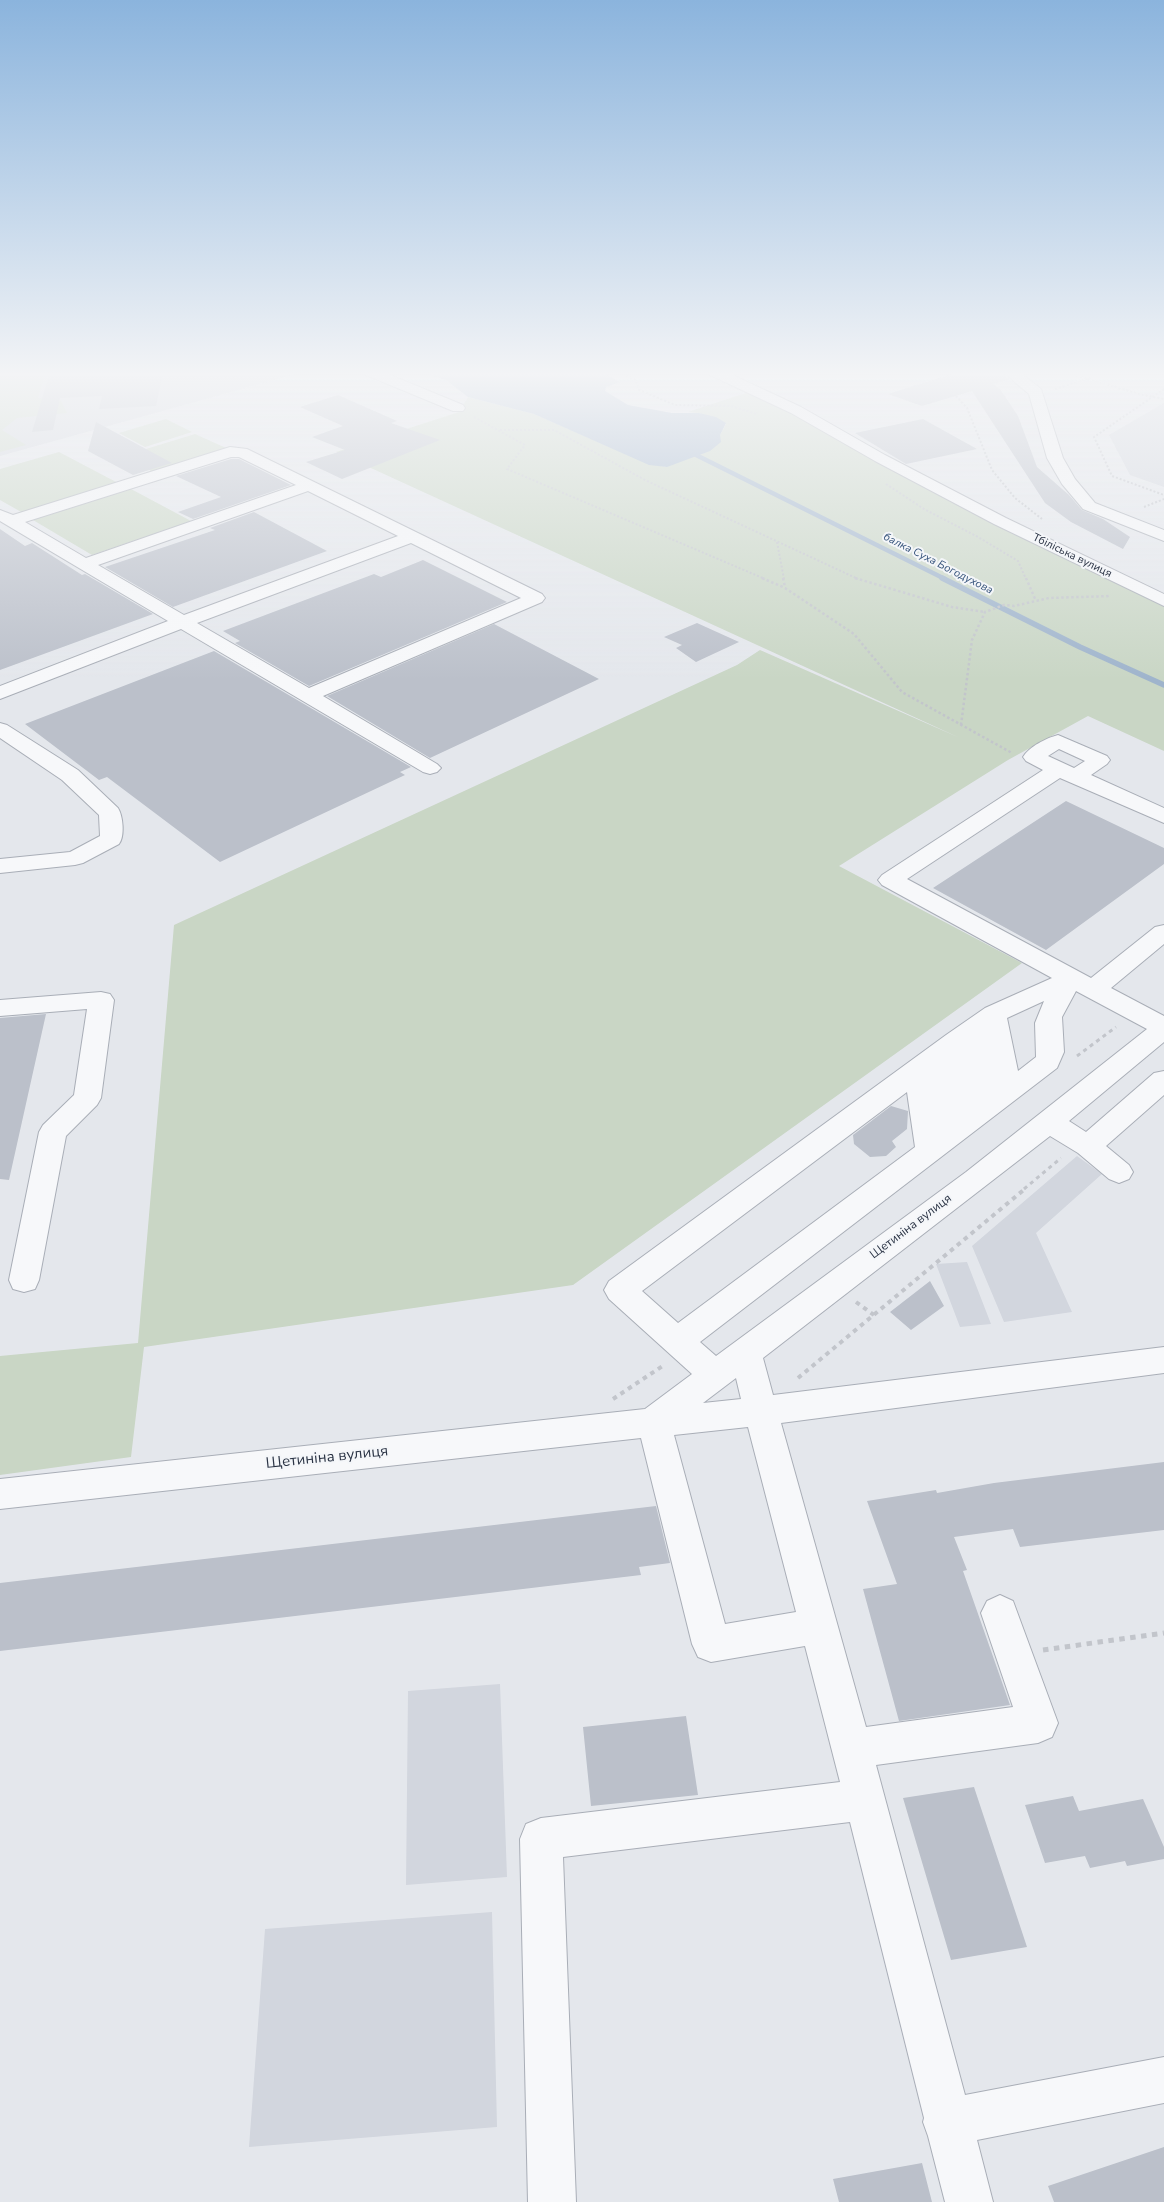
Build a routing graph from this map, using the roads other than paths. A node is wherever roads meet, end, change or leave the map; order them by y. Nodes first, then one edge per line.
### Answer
1 (153, 475) edge
2 (286, 475) edge
3 (911, 475) edge
4 (1065, 475) edge
5 (308, 486) junction
6 (6, 518) edge
7 (1164, 536) edge
8 (411, 537) junction
9 (85, 564) junction
10 (1164, 601) edge
11 (182, 622) junction
12 (0, 693) edge
13 (307, 696) junction
14 (0, 729) edge
15 (430, 768) dead end
16 (1164, 816) edge
17 (0, 866) edge
18 (1164, 932) edge
19 (1082, 984) junction
20 (0, 1008) edge
21 (1164, 1028) edge
22 (955, 1042) junction
23 (1164, 1080) edge
24 (970, 1121) junction
25 (1050, 1123) junction
26 (1084, 1144) junction
27 (1119, 1172) dead end
28 (24, 1280) dead end
29 (677, 1341) junction
30 (745, 1352) junction
31 (1164, 1360) edge
32 (715, 1375) junction
33 (762, 1412) junction
34 (654, 1422) junction
35 (0, 1494) edge
36 (1000, 1612) dead end
37 (819, 1626) junction
38 (852, 1749) junction
39 (863, 1800) junction
40 (1164, 2080) edge
41 (946, 2122) junction
42 (552, 2202) edge
43 (969, 2202) edge

1 - 6 street
2 - 5 street
3 - 10 street, Тбіліська вулиця
4 - 7 street
5 - 8 street
5 - 9 street
6 - 9 street
8 - 11 street
8 - 13 street
9 - 11 street
11 - 12 street
11 - 13 street
13 - 15 street
14 - 17 street
16 - 19 street
18 - 19 street
19 - 21 street
19 - 22 street
19 - 24 street
20 - 28 street
21 - 25 street, Щетиніна вулиця
22 - 24 street
22 - 24 street
22 - 24 street
22 - 29 street
23 - 26 street
24 - 29 street
25 - 26 street
25 - 30 street, Щетиніна вулиця
26 - 27 street
29 - 32 street
30 - 32 street, Щетиніна вулиця
30 - 33 street
31 - 33 street, Щетиніна вулиця
32 - 34 street, Щетиніна вулиця
33 - 34 street, Щетиніна вулиця
33 - 37 street
34 - 35 street, Щетиніна вулиця
34 - 37 street
36 - 38 street
37 - 38 street
38 - 39 street
39 - 41 street
39 - 42 street
40 - 41 street
41 - 43 street

